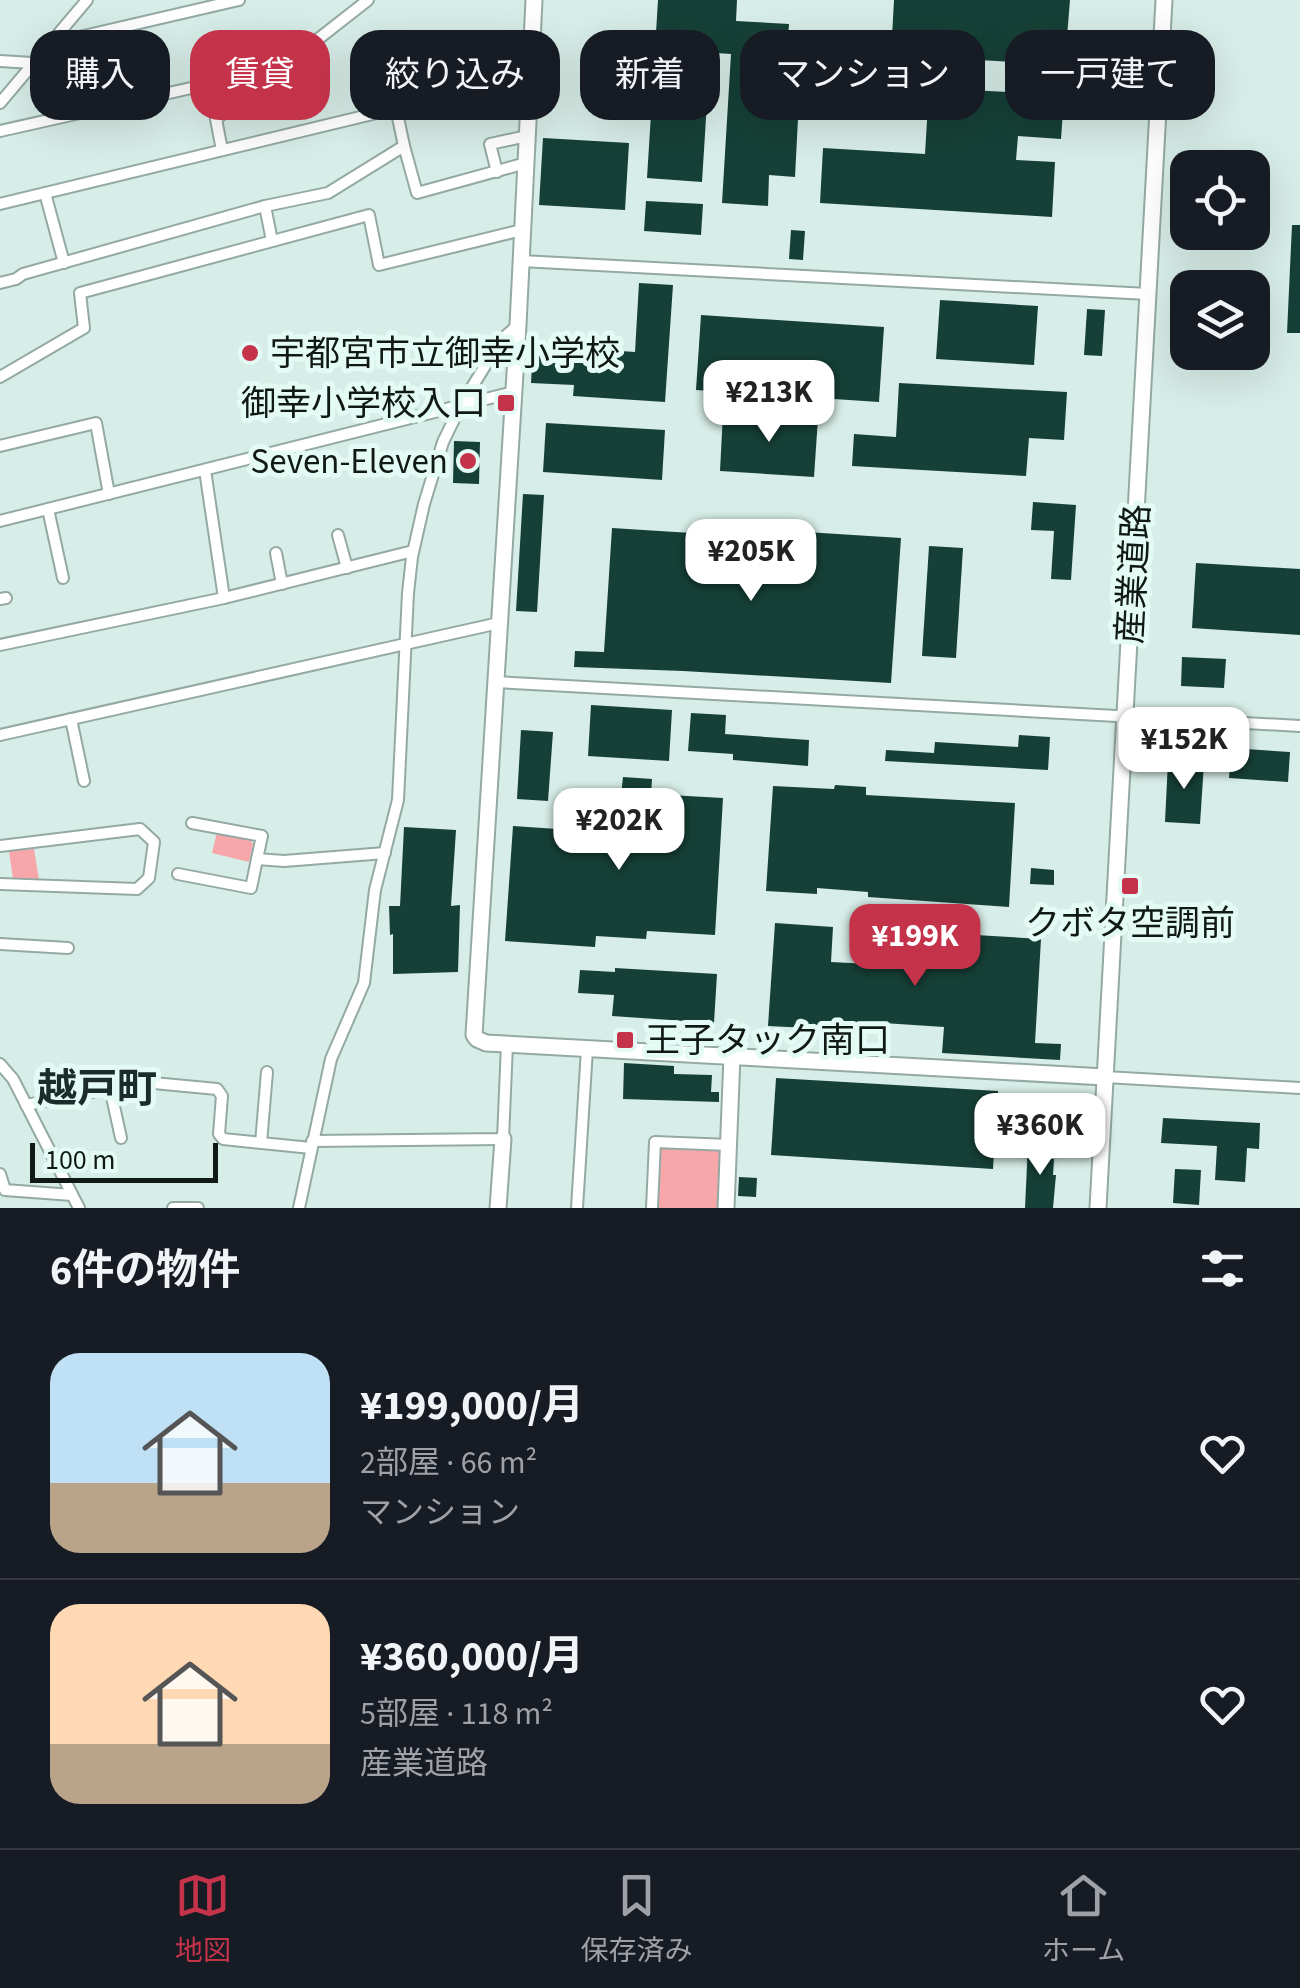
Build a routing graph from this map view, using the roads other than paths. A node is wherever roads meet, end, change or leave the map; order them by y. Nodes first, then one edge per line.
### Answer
1 (87, 0) edge
2 (239, 0) edge
3 (368, 0) edge
4 (534, 0) edge
5 (1164, 0) edge
6 (61, 30) edge
7 (109, 30) edge
8 (329, 30) edge
9 (532, 30) edge
10 (0, 61) edge
11 (30, 64) edge
12 (30, 66) edge
13 (190, 88) edge
14 (0, 103) edge
15 (350, 119) edge
16 (216, 120) edge
17 (399, 120) edge
18 (528, 120) edge
19 (0, 131) edge
20 (527, 136) junction
21 (404, 146) junction
22 (222, 150) junction
23 (526, 163) junction
24 (496, 172) junction
25 (45, 193) junction
26 (0, 204) edge
27 (265, 206) junction
28 (522, 230) junction
29 (272, 241) junction
30 (521, 261) junction
31 (64, 262) junction
32 (0, 283) edge
33 (1148, 294) junction
34 (518, 325) junction
35 (0, 377) edge
36 (514, 392) junction
37 (461, 405) junction
38 (0, 446) edge
39 (204, 470) junction
40 (109, 494) junction
41 (48, 509) junction
42 (0, 522) edge
43 (338, 534) dead end
44 (413, 551) junction
45 (276, 553) dead end
46 (347, 568) junction
47 (62, 578) dead end
48 (282, 584) junction
49 (224, 598) junction
50 (500, 623) junction
51 (404, 644) junction
52 (0, 645) edge
53 (496, 682) junction
54 (1126, 716) junction
55 (72, 719) junction
56 (1300, 726) edge
57 (0, 735) edge
58 (84, 781) dead end
59 (192, 822) dead end
60 (0, 846) edge
61 (385, 853) junction
62 (257, 859) junction
63 (178, 874) dead end
64 (0, 884) edge
65 (0, 944) edge
66 (68, 948) dead end
67 (507, 1044) junction
68 (587, 1049) junction
69 (732, 1056) junction
70 (0, 1064) edge
71 (268, 1072) dead end
72 (1105, 1077) junction
73 (110, 1088) junction
74 (1300, 1088) edge
75 (26, 1105) junction
76 (122, 1138) dead end
77 (502, 1139) junction
78 (261, 1143) junction
79 (311, 1144) junction
80 (729, 1145) junction
81 (0, 1174) edge
82 (72, 1195) junction
83 (78, 1208) edge
84 (173, 1208) edge
85 (198, 1208) edge
86 (299, 1208) edge
87 (498, 1208) edge
88 (577, 1208) edge
89 (652, 1208) edge
90 (726, 1208) edge
91 (1098, 1208) edge

1 - 6 street
2 - 7 street
3 - 8 street
4 - 9 street
5 - 33 street, 産業道路
10 - 11 street
12 - 14 street
13 - 19 street
15 - 22 street
16 - 22 street
17 - 21 street
18 - 20 street
20 - 23 street
20 - 24 street
21 - 24 street
21 - 27 street
22 - 25 street
23 - 24 street
23 - 28 street
25 - 26 street
25 - 31 street
27 - 29 street
27 - 31 street
28 - 29 street
28 - 30 street
29 - 35 street
30 - 33 street
30 - 34 street
31 - 32 street
33 - 54 street, 産業道路
34 - 36 street
34 - 37 street
36 - 37 street
36 - 50 street
37 - 39 street
37 - 44 street
38 - 40 street
39 - 40 street
39 - 49 street
40 - 41 street
41 - 42 street
41 - 47 street
43 - 46 street
44 - 46 street
44 - 51 street
45 - 48 street
46 - 48 street
48 - 49 street
49 - 52 street
50 - 51 street
50 - 53 street
51 - 55 street
51 - 61 street
53 - 54 street
53 - 67 street
54 - 56 street
54 - 72 street, 産業道路
55 - 57 street
55 - 58 street
59 - 62 street
60 - 64 street
61 - 62 street
61 - 79 street
62 - 63 street
65 - 66 street
67 - 68 street
67 - 77 street
68 - 69 street
68 - 88 street
69 - 72 street
69 - 80 street
70 - 75 street
71 - 78 street
72 - 74 street
72 - 91 street, 産業道路
73 - 75 street
73 - 76 street
73 - 78 street
75 - 82 street
77 - 79 street
77 - 87 street
78 - 79 street
79 - 86 street
80 - 89 street
80 - 90 street
81 - 82 street
82 - 83 street
84 - 85 street

